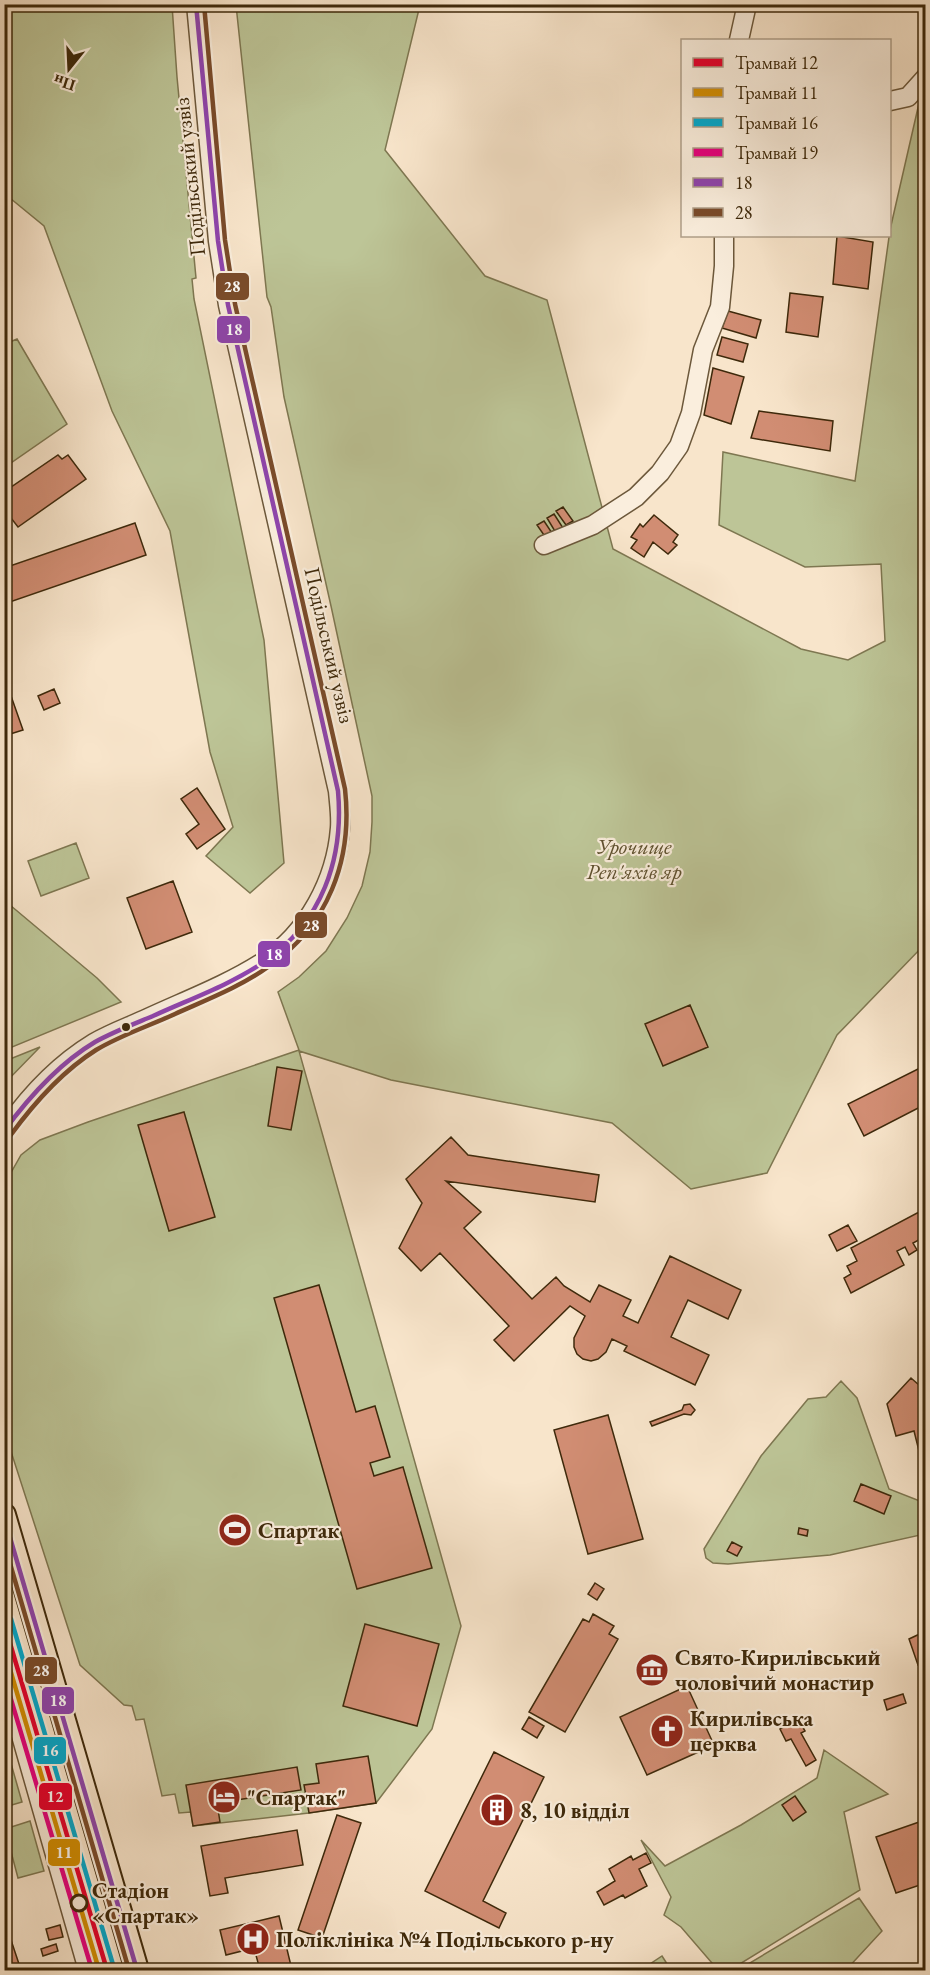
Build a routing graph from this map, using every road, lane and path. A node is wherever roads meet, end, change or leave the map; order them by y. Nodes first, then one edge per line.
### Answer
1 (196, 4) edge
2 (747, 4) edge
3 (739, 39) edge
4 (926, 77) edge
5 (891, 100) edge
6 (724, 237) edge
7 (544, 545) dead end
8 (4, 1132) edge
9 (4, 1515) edge
10 (4, 1676) edge
11 (88, 1971) edge
12 (136, 1971) edge

1 - 8 street, Подільський узвіз
2 - 3 street
4 - 5 street
6 - 7 street
9 - 12 main road
10 - 11 street

